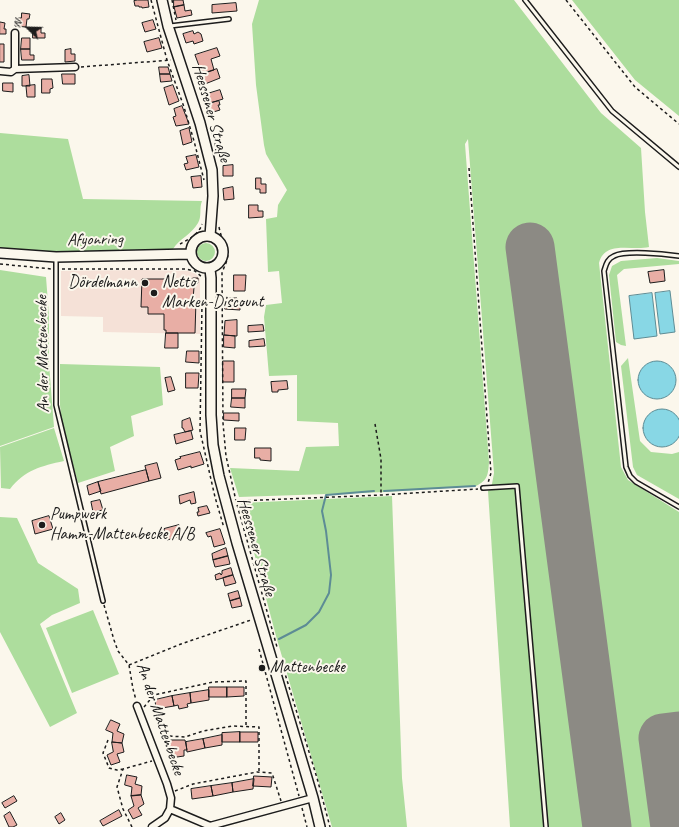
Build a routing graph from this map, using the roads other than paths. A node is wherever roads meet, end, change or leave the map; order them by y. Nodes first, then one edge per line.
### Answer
1 (162, 0) edge
2 (525, 0) edge
3 (229, 19) dead end
4 (172, 26) junction
5 (15, 33) dead end
6 (75, 67) road end
7 (15, 69) junction
8 (0, 71) edge
9 (679, 167) edge
10 (210, 236) junction
11 (0, 253) edge
12 (190, 254) junction
13 (679, 256) edge
14 (56, 257) junction
15 (210, 269) junction
16 (80, 486) dead end
17 (76, 488) junction
18 (483, 488) road end
19 (679, 507) edge
20 (103, 601) road end
21 (138, 708) road end
22 (313, 798) junction
23 (170, 809) junction
24 (213, 826) edge
25 (152, 827) edge
26 (320, 827) edge
27 (546, 827) edge

1 - 4 main road, Heessener Straße
2 - 9 lane
3 - 4 lane
4 - 10 main road, Heessener Straße
5 - 7 street
6 - 7 street
7 - 8 street
10 - 12 main road
10 - 15 main road
11 - 14 main road, Afyonring
12 - 14 main road, Afyonring
12 - 15 main road
13 - 19 lane
14 - 17 lane, An der Mattenbecke
15 - 22 main road, Heessener Straße
16 - 17 lane
17 - 20 lane, An der Mattenbecke
18 - 27 lane
21 - 23 street, An der Mattenbecke
22 - 24 street
22 - 26 main road, Heessener Straße
23 - 24 street
23 - 25 street

